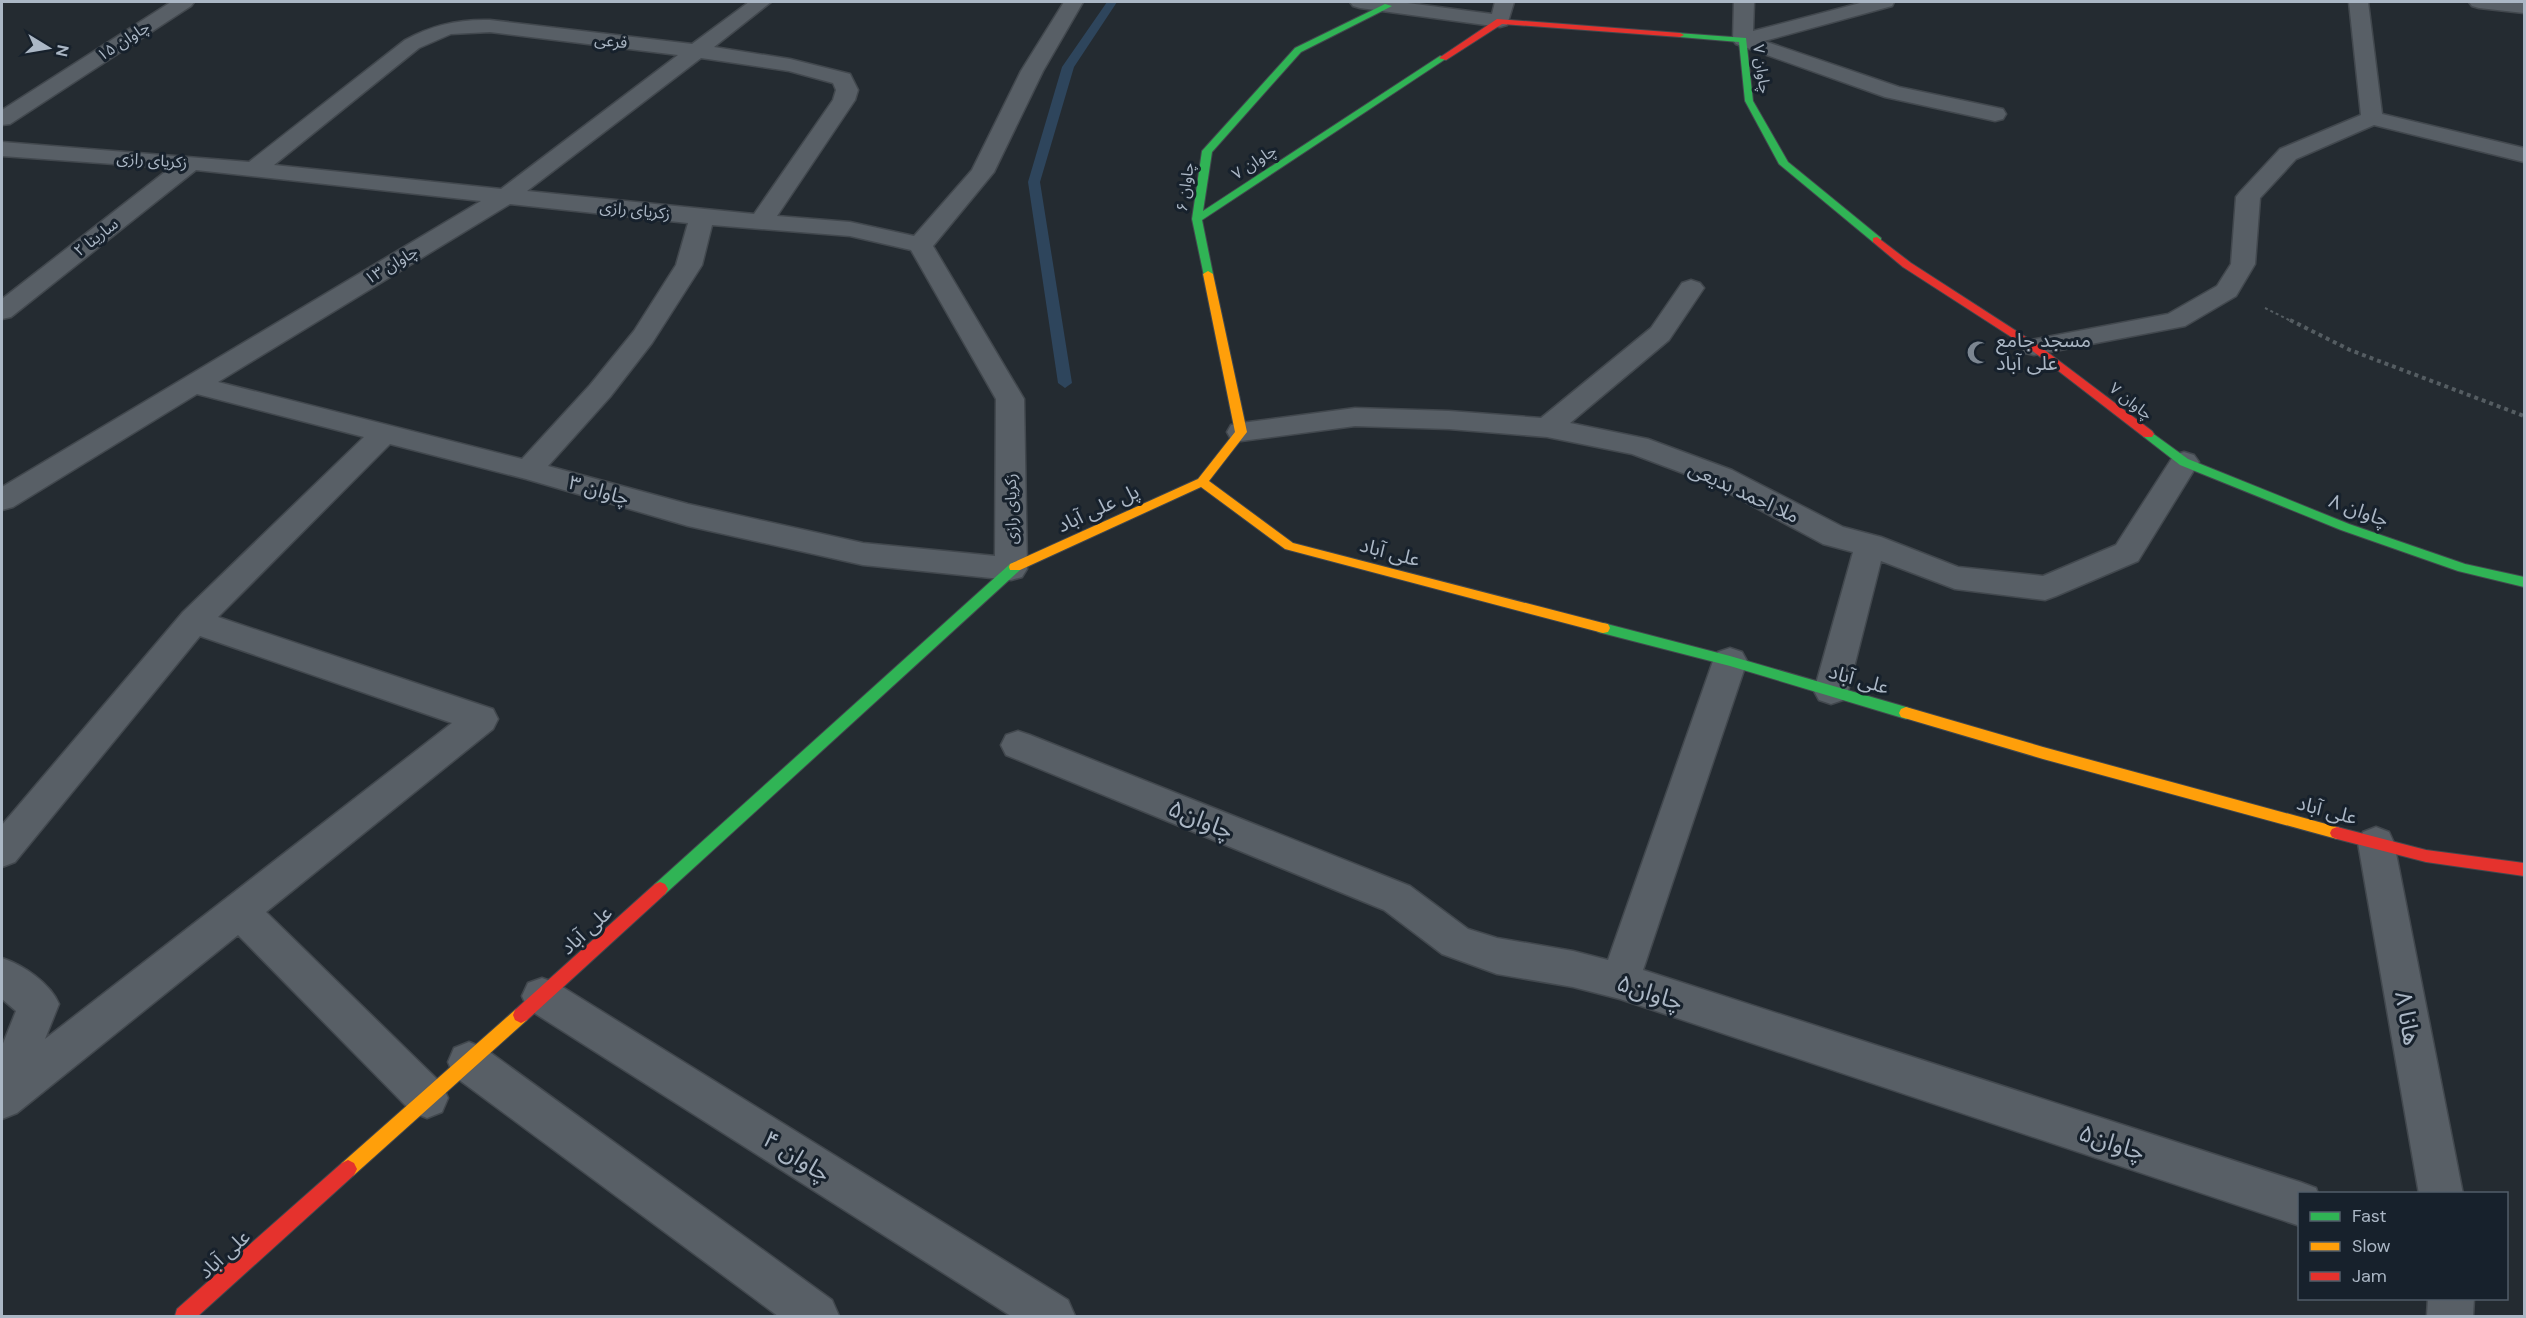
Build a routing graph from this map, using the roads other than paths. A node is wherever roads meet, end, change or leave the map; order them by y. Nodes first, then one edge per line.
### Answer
1 (184, 2) edge
2 (761, 2) edge
3 (1073, 2) edge
4 (1360, 2) edge
5 (1744, 2) edge
6 (1885, 2) edge
7 (2358, 2) edge
8 (2479, 2) edge
9 (1388, 6) junction
10 (2524, 7) edge
11 (1502, 11) edge
12 (1743, 40) junction
13 (698, 51) junction
14 (1995, 114) dead end
15 (2372, 118) junction
16 (2, 119) edge
17 (2, 149) edge
18 (2524, 155) edge
19 (191, 163) junction
20 (253, 170) junction
21 (506, 196) junction
22 (702, 217) junction
23 (1197, 219) junction
24 (761, 222) junction
25 (920, 245) junction
26 (1690, 288) dead end
27 (2, 311) edge
28 (2034, 347) junction
29 (191, 384) junction
30 (1547, 428) junction
31 (1241, 432) junction
32 (385, 433) junction
33 (2184, 462) junction
34 (528, 470) junction
35 (1202, 482) junction
36 (2, 500) edge
37 (1870, 545) junction
38 (1011, 569) junction
39 (2524, 582) edge
40 (194, 621) junction
41 (1730, 661) junction
42 (1831, 691) junction
43 (1018, 745) dead end
44 (2376, 843) junction
45 (2, 851) edge
46 (2524, 870) edge
47 (239, 910) junction
48 (2, 976) edge
49 (1620, 981) junction
50 (542, 996) junction
51 (469, 1062) junction
52 (2, 1097) edge
53 (427, 1098) junction
54 (2441, 1192) edge
55 (2298, 1203) edge
56 (2451, 1300) edge
57 (184, 1317) edge
58 (816, 1317) edge
59 (1052, 1317) edge
60 (2450, 1317) edge

1 - 16 street, چاوان ۱۵
2 - 13 street, چاوان ۱۳
3 - 25 street
4 - 9 street
5 - 12 street
6 - 12 street
7 - 15 street
8 - 10 street
9 - 11 street
9 - 23 street, چاوان ۶
11 - 12 street, چاوان ۷
11 - 23 street, چاوان ۷
12 - 14 street
12 - 28 street, چاوان ۷
13 - 20 street, فرعی
13 - 21 street, چاوان ۱۳
13 - 24 street, فرعی
15 - 18 street
15 - 28 street
17 - 19 street, زکریای رازی
19 - 20 street, زکریای رازی
19 - 27 street, سارینا ۲
20 - 21 street, زکریای رازی
21 - 22 street, زکریای رازی
21 - 29 street, چاوان ۱۳
22 - 24 street, زکریای رازی
22 - 34 street
23 - 31 street, چاوان ۶
24 - 25 street, زکریای رازی
25 - 38 street, زکریای رازی
26 - 30 street
28 - 33 street, چاوان ۷
29 - 32 street, چاوان ۳
29 - 36 street, چاوان ۱۳
30 - 31 street, ملا احمد بدیعی
30 - 37 street, ملا احمد بدیعی
31 - 35 street
32 - 34 street, چاوان ۳
32 - 40 street
33 - 37 street, ملا احمد بدیعی
33 - 39 street, چاوان ۸
34 - 38 street, چاوان ۳
35 - 38 street, پل علی آباد
35 - 41 street, علی آباد
37 - 42 street
38 - 50 street, علی آباد
40 - 45 street
40 - 47 street
41 - 42 street, علی آباد
41 - 49 street
42 - 44 street, علی آباد
43 - 49 street, چاوان۵
44 - 46 street, علی آباد
44 - 54 street, هانا ۸
47 - 52 street
47 - 53 street
48 - 52 street
49 - 55 street, چاوان۵
50 - 51 street, علی آباد
50 - 59 street, چاوان ۴
51 - 53 street, علی آباد
51 - 58 street
53 - 57 street, علی آباد
56 - 60 street

